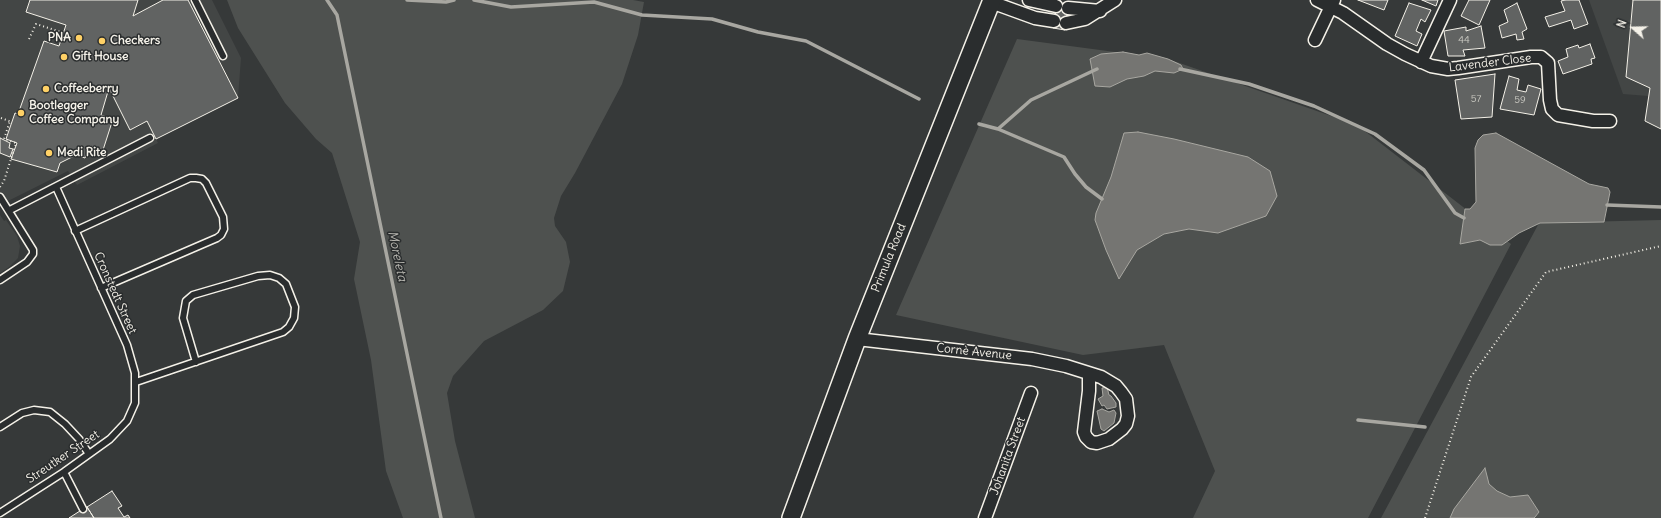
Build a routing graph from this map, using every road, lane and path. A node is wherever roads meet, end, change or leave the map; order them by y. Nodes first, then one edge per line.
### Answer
1 (195, 0) edge
2 (1029, 0) edge
3 (1114, 0) edge
4 (1317, 0) edge
5 (1450, 0) edge
6 (991, 1) edge
7 (1332, 3) edge
8 (1100, 11) junction
9 (1024, 15) junction
10 (64, 33) dead end
11 (28, 39) dead end
12 (1315, 40) dead end
13 (223, 56) dead end
14 (1421, 62) junction
15 (1, 118) edge
16 (1610, 121) dead end
17 (150, 138) dead end
18 (0, 186) edge
19 (56, 187) junction
20 (0, 197) edge
21 (10, 210) junction
22 (75, 231) junction
23 (1661, 246) edge
24 (0, 280) edge
25 (101, 288) junction
26 (857, 339) junction
27 (196, 362) junction
28 (1089, 374) junction
29 (136, 382) junction
30 (1031, 393) dead end
31 (132, 412) joint
32 (0, 427) edge
33 (89, 454) junction
34 (64, 472) junction
35 (83, 509) dead end
36 (0, 513) edge
37 (791, 518) edge
38 (984, 518) edge
39 (1425, 518) edge

1 - 13 lane
2 - 8 street
2 - 9 lane
3 - 8 street
4 - 7 street, Lavender Close
5 - 14 street
6 - 9 street
6 - 26 street, Primula Road
7 - 12 street
7 - 14 street, Lavender Close
8 - 9 street
10 - 11 path
14 - 16 street, Lavender Close
15 - 18 path
17 - 19 lane
19 - 21 lane
19 - 22 lane, Cronstedt Street
20 - 21 lane
21 - 24 lane
22 - 25 lane, Cronstedt Street
22 - 25 lane
23 - 39 path
25 - 29 lane, Cronstedt Street
26 - 28 street, Cornè Avenue
26 - 37 street, Primula Road
27 - 27 lane
27 - 29 lane
28 - 28 street, Cornè Avenue
29 - 31 lane, Cronstedt Street
30 - 38 street, Johanita Street
31 - 33 lane, Streutker Street
32 - 33 lane
33 - 34 lane, Streutker Street
34 - 35 lane
34 - 36 lane, Streutker Street

